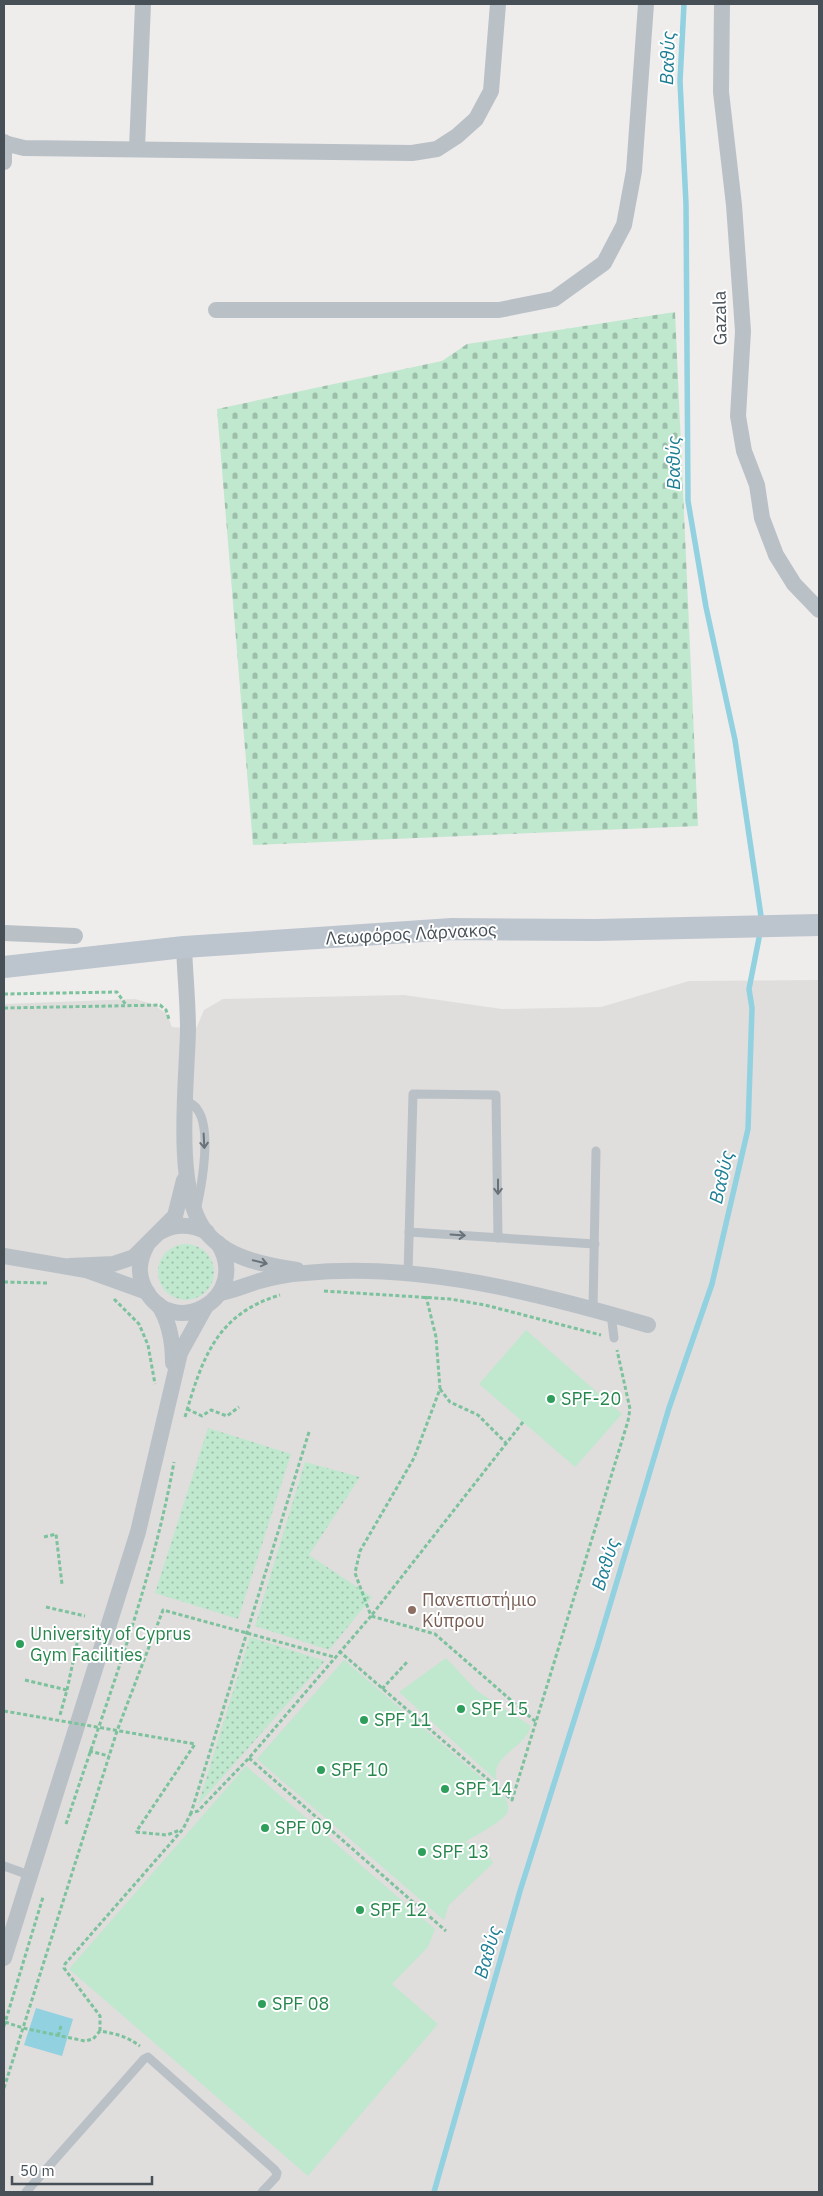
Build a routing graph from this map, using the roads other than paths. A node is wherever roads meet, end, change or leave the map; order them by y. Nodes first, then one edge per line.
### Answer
1 (143, 4) edge
2 (498, 4) edge
3 (646, 4) edge
4 (722, 4) edge
5 (4, 143) edge
6 (137, 148) junction
7 (4, 162) edge
8 (216, 310) dead end
9 (819, 610) edge
10 (819, 925) edge
11 (4, 933) edge
12 (75, 936) dead end
13 (184, 947) junction
14 (4, 967) edge
15 (185, 1100) junction
16 (596, 1152) dead end
17 (186, 1158) junction
18 (196, 1211) junction
19 (409, 1232) junction
20 (212, 1236) junction
21 (498, 1238) junction
22 (151, 1240) junction
23 (595, 1244) junction
24 (4, 1256) edge
25 (70, 1266) junction
26 (317, 1272) junction
27 (408, 1274) junction
28 (147, 1292) junction
29 (220, 1293) junction
30 (158, 1304) junction
31 (206, 1306) junction
32 (593, 1309) junction
33 (611, 1314) junction
34 (648, 1325) dead end
35 (614, 1338) road end
36 (166, 1390) junction
37 (4, 1866) edge
38 (29, 1874) junction
39 (4, 1958) edge
40 (26, 2192) edge
41 (262, 2192) edge

1 - 6 street
2 - 6 street
3 - 8 street
4 - 9 street, Gazala
5 - 6 street
5 - 7 street
10 - 13 main road, Λεωφόρος Λάρνακος
11 - 12 street
13 - 14 main road, Λεωφόρος Λάρνακος
13 - 15 street
15 - 17 street
15 -> 18 lane
16 - 23 lane
17 - 18 street
17 - 22 street
18 - 20 street
19 -> 21 lane
19 -> 21 lane
19 - 27 lane
20 - 22 street
20 -> 26 street
20 - 29 street
21 - 23 lane
22 - 25 street
22 - 28 street
23 - 32 lane
24 - 25 street
25 - 28 street
26 - 27 street
26 - 29 street
27 - 32 street
28 - 30 street
29 - 31 street
30 - 31 street
30 - 36 street
31 - 36 street
32 - 33 street
33 - 34 street
33 - 35 lane
36 - 38 street
37 - 38 lane
38 - 39 street
40 - 41 lane

